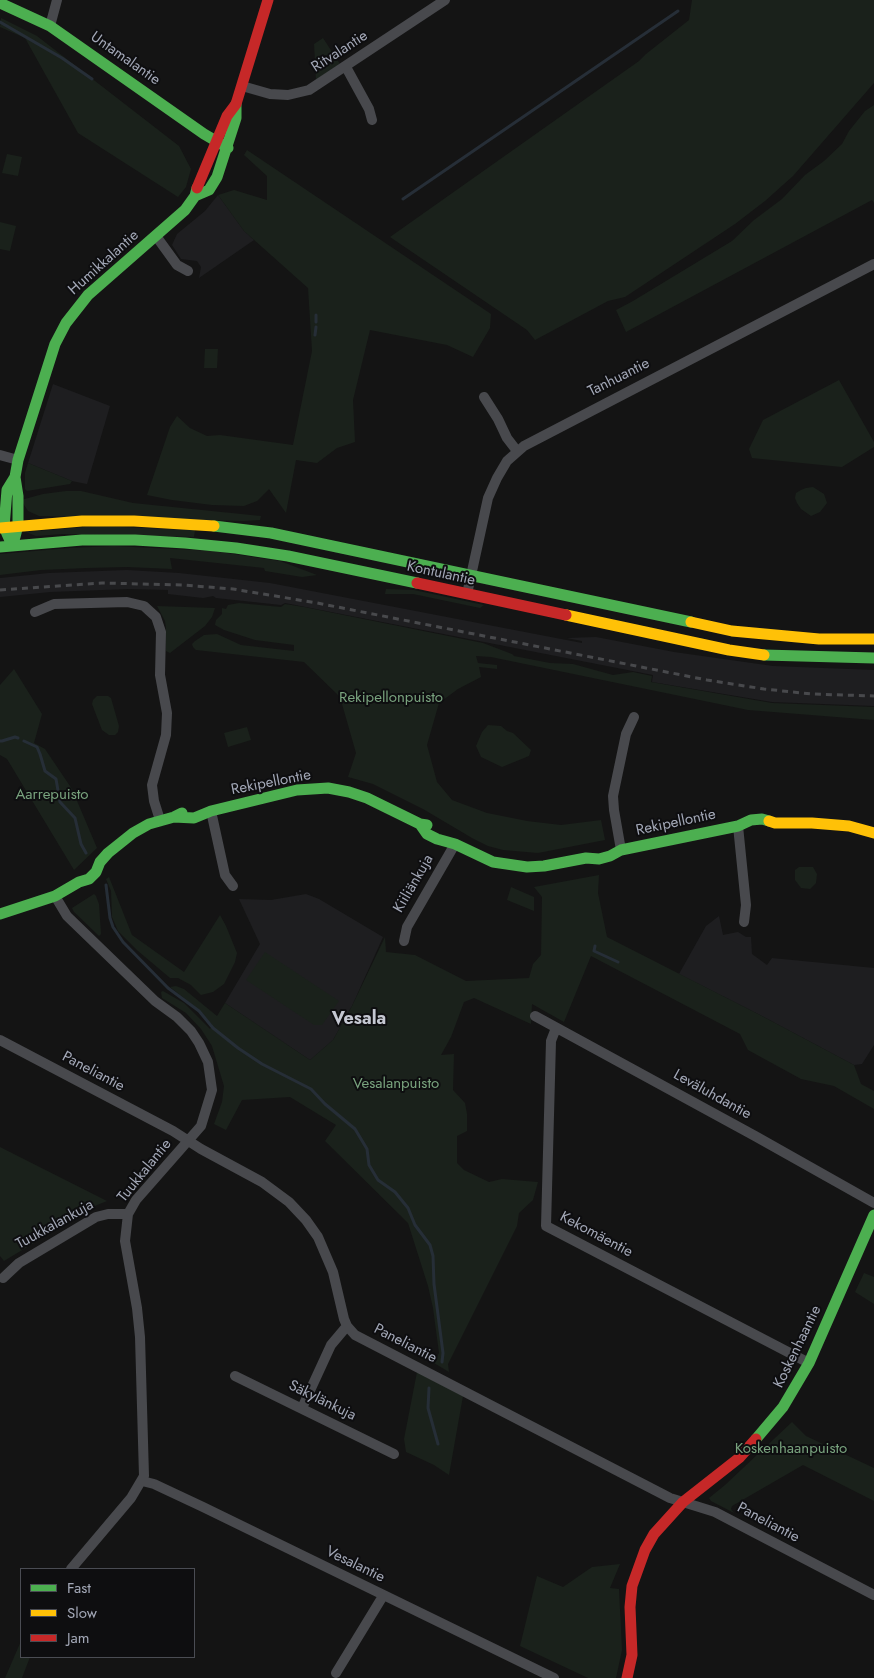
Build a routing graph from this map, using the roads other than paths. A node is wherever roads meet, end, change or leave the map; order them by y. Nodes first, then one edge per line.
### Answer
1 (57, 0) edge
2 (268, 0) edge
3 (445, 0) edge
4 (0, 3) edge
5 (50, 26) junction
6 (346, 66) junction
7 (242, 86) junction
8 (236, 104) junction
9 (372, 120) dead end
10 (217, 142) junction
11 (228, 148) junction
12 (195, 196) junction
13 (156, 236) junction
14 (874, 264) edge
15 (188, 271) dead end
16 (484, 397) dead end
17 (517, 451) junction
18 (0, 455) edge
19 (18, 460) junction
20 (15, 477) junction
21 (18, 525) junction
22 (2, 527) edge
23 (12, 545) junction
24 (0, 547) edge
25 (471, 576) junction
26 (468, 594) junction
27 (35, 612) dead end
28 (874, 639) edge
29 (874, 658) edge
30 (634, 717) dead end
31 (212, 811) junction
32 (160, 820) junction
33 (738, 826) junction
34 (873, 832) edge
35 (455, 844) junction
36 (621, 850) junction
37 (233, 886) dead end
38 (55, 896) junction
39 (0, 914) edge
40 (744, 922) dead end
41 (404, 941) dead end
42 (535, 1016) dead end
43 (556, 1028) junction
44 (0, 1040) edge
45 (190, 1141) junction
46 (874, 1203) edge
47 (128, 1214) junction
48 (874, 1215) edge
49 (3, 1278) dead end
50 (347, 1326) junction
51 (809, 1363) junction
52 (235, 1376) dead end
53 (302, 1408) junction
54 (394, 1454) dead end
55 (142, 1481) junction
56 (683, 1502) junction
57 (72, 1568) edge
58 (382, 1596) junction
59 (874, 1596) edge
60 (336, 1673) dead end
61 (554, 1678) edge
62 (627, 1678) edge

1 - 5 street
2 - 7 street, Humikkalantie
3 - 6 street, Ritvalantie
4 - 5 street, Untamalantie
5 - 10 street, Untamalantie
6 - 7 street, Ritvalantie
6 - 9 street
7 - 8 street, Humikkalantie
8 - 10 street, Humikkalantie
8 - 11 street, Humikkalantie
10 - 11 street, Untamalantie
10 - 12 street, Humikkalantie
11 - 12 street, Humikkalantie
12 - 13 street, Humikkalantie
13 - 15 street
13 - 19 street, Humikkalantie
14 - 17 street, Tanhuantie
16 - 17 street
17 - 25 street, Tanhuantie
18 - 19 street
19 - 20 street, Humikkalantie
20 - 21 street, Humikkalantie
20 - 22 street, Humikkalantie
21 - 22 street, Kontulantie
21 - 23 street, Humikkalantie
21 - 25 street, Kontulantie
22 - 23 street, Humikkalantie
23 - 24 street, Kontulantie
23 - 26 street, Kontulantie
25 - 26 street, Tanhuantie
25 - 28 street, Kontulantie
26 - 29 street, Kontulantie
27 - 32 street
30 - 36 street
31 - 32 street, Rekipellontie
31 - 35 street, Rekipellontie
31 - 37 street
32 - 38 street, Rekipellontie
33 - 34 street, Rekipellontie
33 - 36 street, Rekipellontie
33 - 40 street
35 - 36 street, Rekipellontie
35 - 41 street, Kiiliänkuja
38 - 39 street, Rekipellontie
38 - 45 street, Tuukkalantie
42 - 43 street, Leväluhdantie
43 - 46 street, Leväluhdantie
43 - 51 street, Kekomäentie
44 - 45 street, Paneliantie
45 - 47 street, Tuukkalantie
45 - 50 street, Paneliantie
47 - 49 street, Tuukkalankuja
47 - 55 street, Tuukkalantie
48 - 51 street, Koskenhaantie
50 - 53 street
50 - 56 street, Paneliantie
51 - 56 street, Koskenhaantie
52 - 53 street, Säkylänkuja
53 - 54 street, Säkylänkuja
55 - 57 street
55 - 58 street, Vesalantie
56 - 59 street, Paneliantie
56 - 62 street, Koskenhaantie
58 - 60 street
58 - 61 street, Vesalantie

